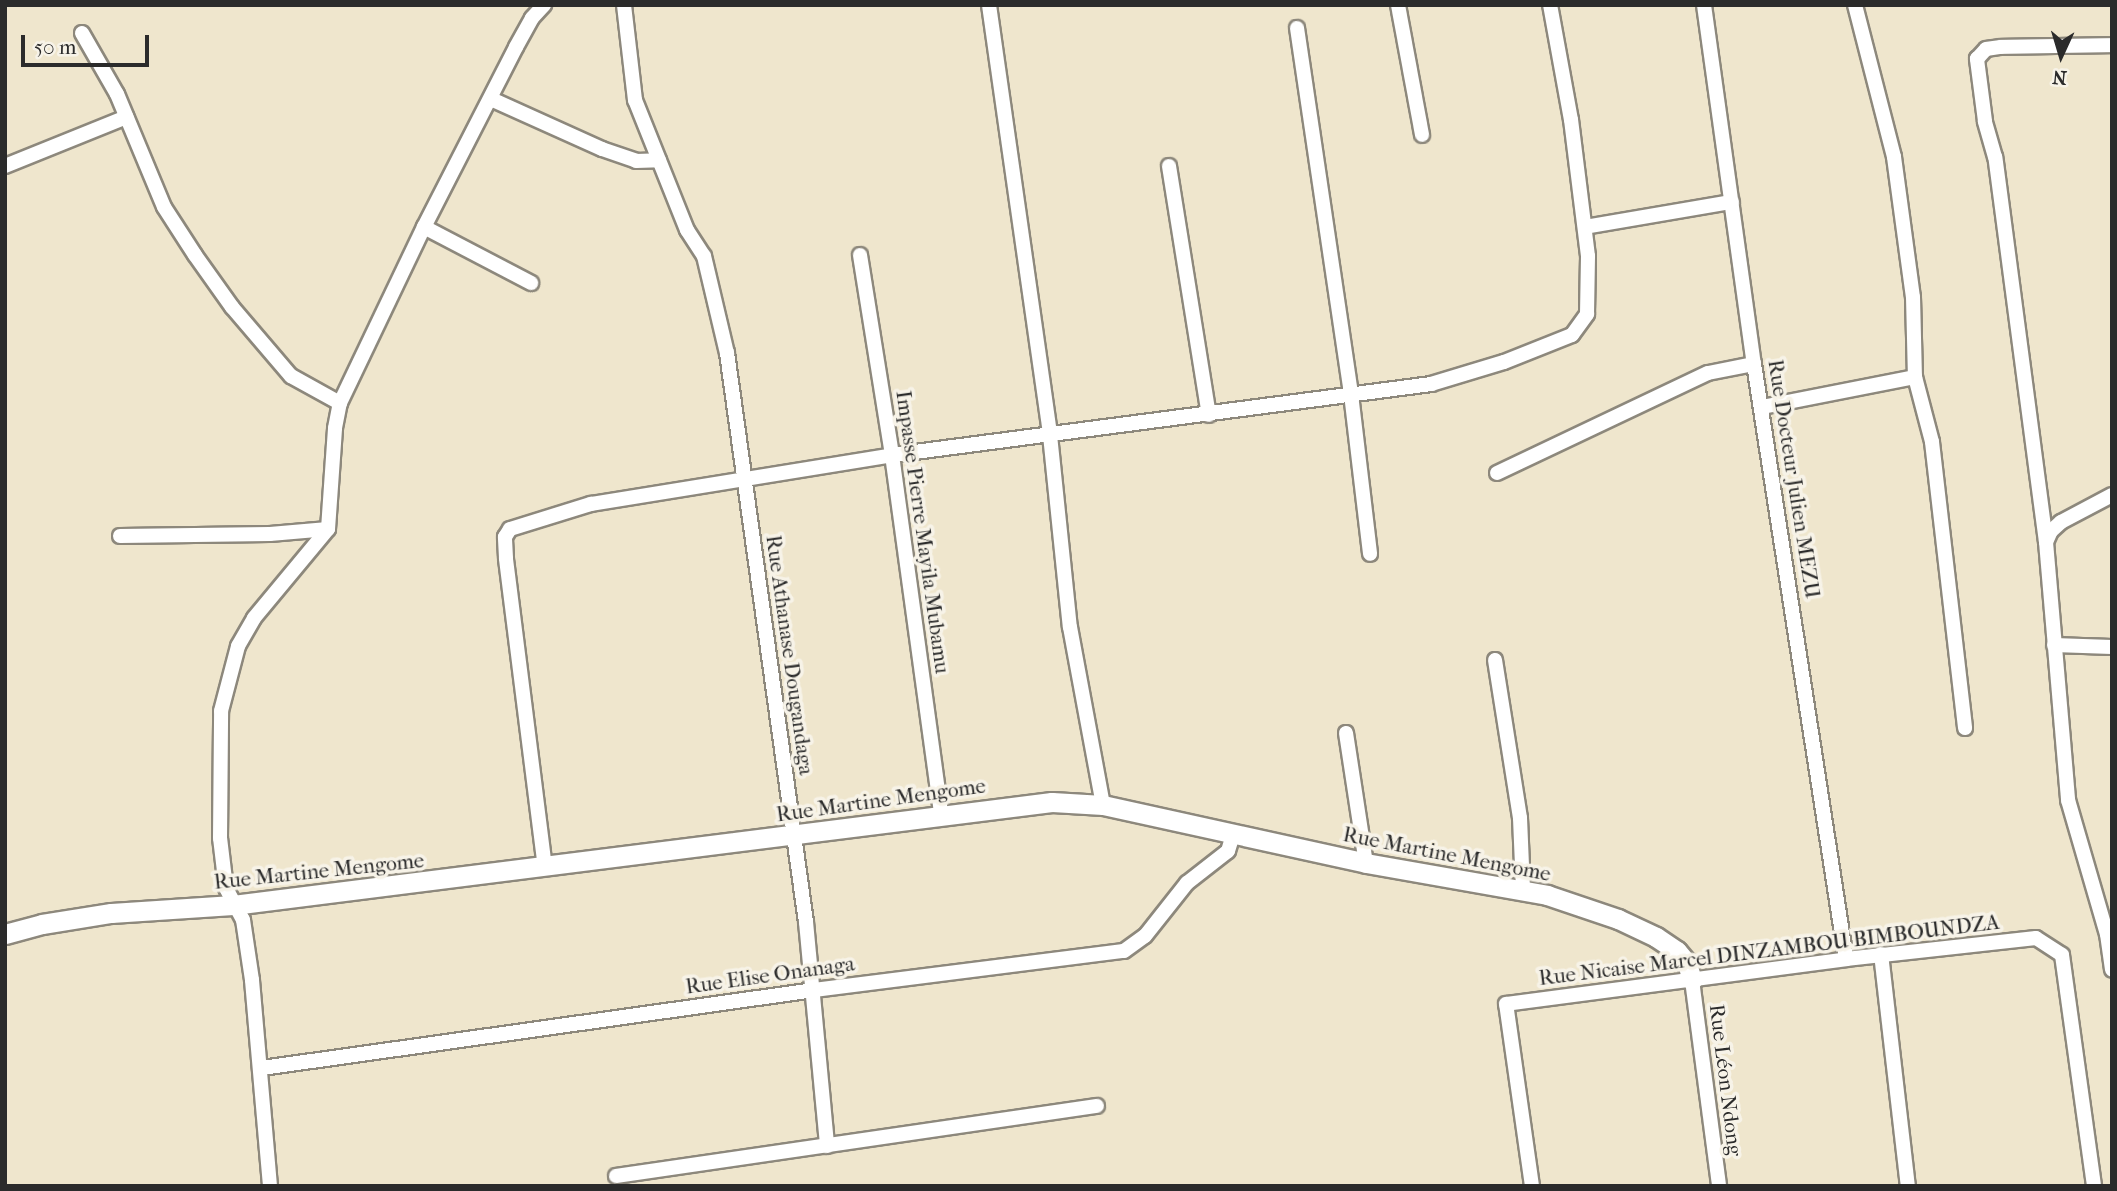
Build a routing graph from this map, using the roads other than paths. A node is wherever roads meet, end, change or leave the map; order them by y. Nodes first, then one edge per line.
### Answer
1 (544, 5) edge
2 (624, 5) edge
3 (989, 5) edge
4 (1398, 5) edge
5 (1550, 5) edge
6 (1704, 5) edge
7 (1855, 5) edge
8 (1297, 28) dead end
9 (82, 33) dead end
10 (2112, 45) edge
11 (491, 99) junction
12 (126, 117) junction
13 (1422, 135) dead end
14 (659, 160) junction
15 (5, 166) edge
16 (1169, 166) dead end
17 (1731, 202) junction
18 (424, 227) junction
19 (1585, 227) junction
20 (860, 255) dead end
21 (531, 283) dead end
22 (1754, 364) junction
23 (1916, 377) junction
24 (1351, 394) junction
25 (340, 403) junction
26 (1762, 407) junction
27 (1209, 415) junction
28 (1050, 435) junction
29 (892, 455) junction
30 (1497, 473) dead end
31 (744, 479) junction
32 (2112, 495) edge
33 (328, 529) junction
34 (120, 536) dead end
35 (2046, 542) junction
36 (1370, 554) dead end
37 (2054, 645) junction
38 (2112, 647) edge
39 (1495, 660) dead end
40 (1965, 728) dead end
41 (1346, 733) dead end
42 (1103, 806) junction
43 (941, 815) junction
44 (1233, 835) junction
45 (794, 836) junction
46 (1366, 863) junction
47 (545, 868) junction
48 (1523, 889) junction
49 (233, 905) junction
50 (42, 924) junction
51 (5, 934) edge
52 (5, 940) edge
53 (1881, 954) junction
54 (1846, 958) junction
55 (2112, 970) edge
56 (1692, 980) junction
57 (814, 990) junction
58 (261, 1068) junction
59 (1097, 1106) dead end
60 (827, 1146) junction
61 (616, 1176) dead end
62 (270, 1186) edge
63 (1532, 1186) edge
64 (1719, 1186) edge
65 (1908, 1186) edge
66 (2094, 1186) edge

1 - 11 street
2 - 14 street, Rue Athanase Dougandaga
3 - 28 street
4 - 13 street
5 - 19 street
6 - 17 street, Rue Docteur Julien MEZU
7 - 23 street
8 - 24 street
9 - 12 street
10 - 35 street
11 - 14 street
11 - 18 street
12 - 15 street
12 - 25 street
14 - 31 street, Rue Athanase Dougandaga
16 - 27 street
17 - 19 street
17 - 22 street, Rue Docteur Julien MEZU
18 - 21 street
18 - 25 street
19 - 24 street
20 - 29 street, Impasse Pierre Mayila Mubamu
22 - 26 street, Rue Docteur Julien MEZU
22 - 30 street
23 - 26 street
23 - 40 street
24 - 27 street
24 - 36 street
25 - 33 street
26 - 54 street, Rue Docteur Julien MEZU
27 - 28 street
28 - 29 street
28 - 42 street
29 - 31 street
29 - 43 street, Impasse Pierre Mayila Mubamu
31 - 45 street, Rue Athanase Dougandaga
31 - 47 street
32 - 35 street
33 - 34 street
33 - 49 street
35 - 37 street
37 - 38 street
37 - 55 street
39 - 48 street
41 - 46 street
42 - 43 street, Rue Martine Mengome
42 - 44 street, Rue Martine Mengome
43 - 45 street, Rue Martine Mengome
44 - 46 street, Rue Martine Mengome
44 - 57 street, Rue Elise Onanaga
45 - 47 street, Rue Martine Mengome
45 - 57 street, Rue Athanase Dougandaga
46 - 48 street, Rue Martine Mengome
47 - 49 street, Rue Martine Mengome
48 - 56 street, Rue Martine Mengome
49 - 50 street, Rue Martine Mengome
49 - 58 street
50 - 51 street
50 - 52 street
53 - 54 street, Rue Nicaise Marcel DINZAMBOU BIMBOUNDZA
53 - 65 street
53 - 66 street, Rue Nicaise Marcel DINZAMBOU BIMBOUNDZA
54 - 56 street, Rue Nicaise Marcel DINZAMBOU BIMBOUNDZA
56 - 63 street, Rue Nicaise Marcel DINZAMBOU BIMBOUNDZA
56 - 64 street, Rue Léon Ndong
57 - 58 street, Rue Elise Onanaga
57 - 60 street, Rue Athanase Dougandaga
58 - 62 street
59 - 60 street
60 - 61 street

